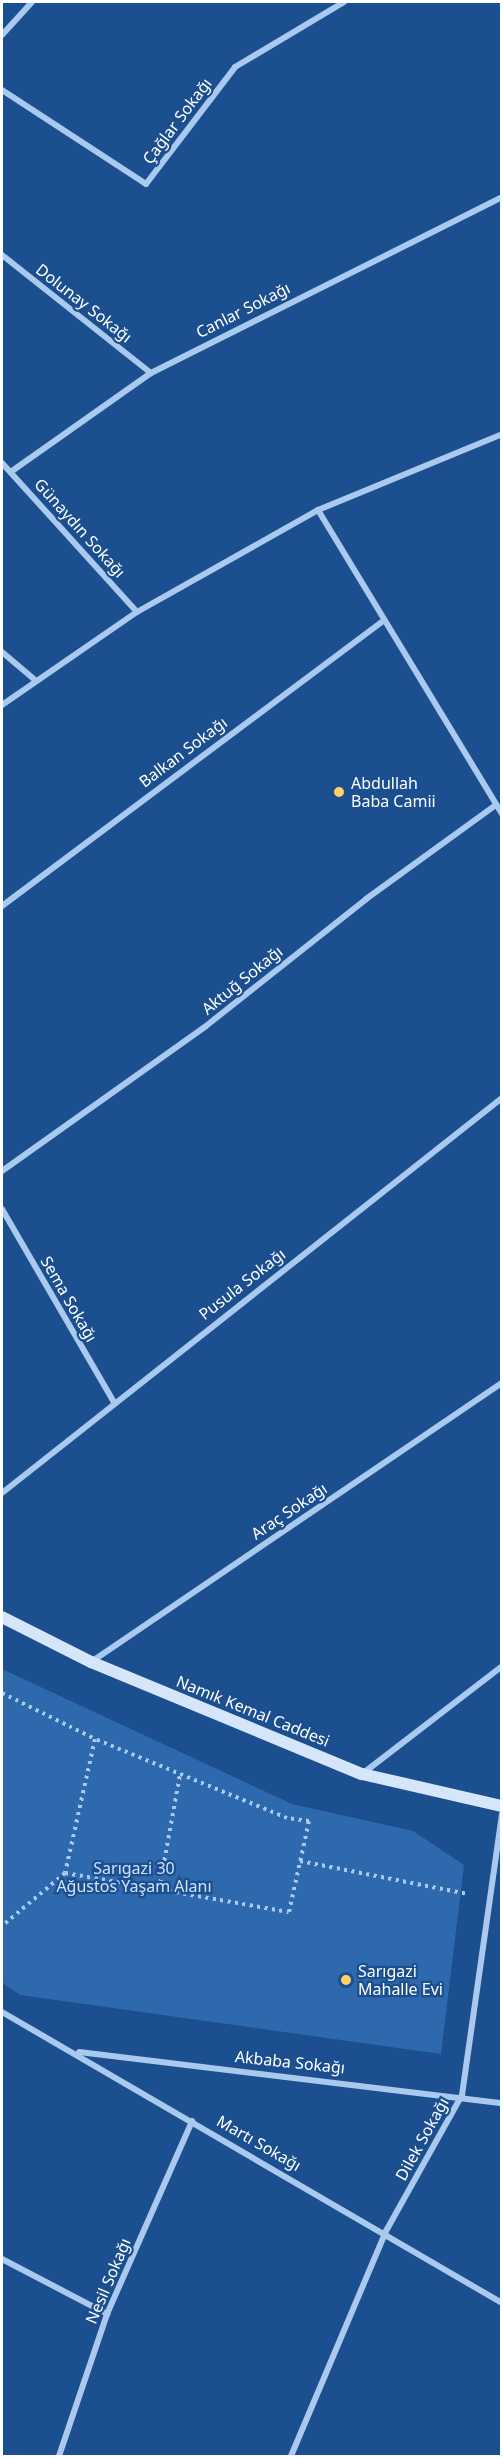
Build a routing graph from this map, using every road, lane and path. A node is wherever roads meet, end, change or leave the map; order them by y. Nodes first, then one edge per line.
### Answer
1 (32, 2) edge
2 (344, 2) edge
3 (2, 35) edge
4 (2, 90) edge
5 (501, 197) edge
6 (2, 255) edge
7 (151, 373) junction
8 (501, 434) edge
9 (2, 463) edge
10 (12, 471) junction
11 (318, 510) junction
12 (137, 612) junction
13 (382, 622) junction
14 (2, 652) edge
15 (35, 680) junction
16 (2, 705) edge
17 (496, 805) junction
18 (501, 814) edge
19 (2, 906) edge
20 (501, 1098) edge
21 (2, 1171) edge
22 (2, 1209) edge
23 (501, 1383) edge
24 (114, 1402) junction
25 (2, 1493) edge
26 (2, 1617) edge
27 (91, 1662) junction
28 (501, 1666) edge
29 (4, 1694) edge
30 (2, 1700) edge
31 (95, 1739) junction
32 (180, 1774) junction
33 (362, 1774) junction
34 (501, 1806) edge
35 (501, 1814) edge
36 (300, 1861) junction
37 (65, 1873) junction
38 (159, 1890) junction
39 (490, 1898) junction
40 (2, 1926) edge
41 (2, 2012) edge
42 (75, 2051) junction
43 (462, 2095) junction
44 (501, 2103) edge
45 (192, 2121) junction
46 (386, 2231) junction
47 (2, 2259) edge
48 (501, 2303) edge
49 (107, 2314) junction
50 (59, 2457) edge
51 (291, 2457) edge

1 - 3 street
2 - 4 street, Çağlar Sokağı
5 - 7 street, Canlar Sokağı
6 - 7 street, Dolunay Sokağı
7 - 10 street, Canlar Sokağı
8 - 11 street
9 - 10 street, Günaydın Sokağı
10 - 12 street, Günaydın Sokağı
11 - 12 street
11 - 13 street
12 - 15 street
13 - 17 street
13 - 19 street, Balkan Sokağı
14 - 15 street
15 - 16 street
17 - 18 street
17 - 21 street, Aktuğ Sokağı
20 - 24 street, Pusula Sokağı
22 - 24 street, Sema Sokağı
23 - 27 street, Araç Sokağı
24 - 25 street, Pusula Sokağı
26 - 27 main road, Namık Kemal Caddesi
27 - 33 main road, Namık Kemal Caddesi
28 - 33 street
29 - 30 path
29 - 31 path
31 - 32 path
31 - 37 path
32 - 36 path
32 - 38 path
33 - 34 main road, Namık Kemal Caddesi
35 - 39 street, Dilek Sokağı
36 - 38 path
36 - 39 path
37 - 38 path
37 - 40 path
39 - 43 street, Dilek Sokağı
41 - 42 street, Martı Sokağı
42 - 43 street, Akbaba Sokağı
42 - 45 street, Martı Sokağı
43 - 44 street, Akbaba Sokağı
43 - 46 street, Dilek Sokağı
45 - 46 street, Martı Sokağı
45 - 49 street, Nesil Sokağı
46 - 48 street, Martı Sokağı
46 - 51 street, Dilek Sokağı
47 - 49 street
49 - 50 street, Nesil Sokağı

